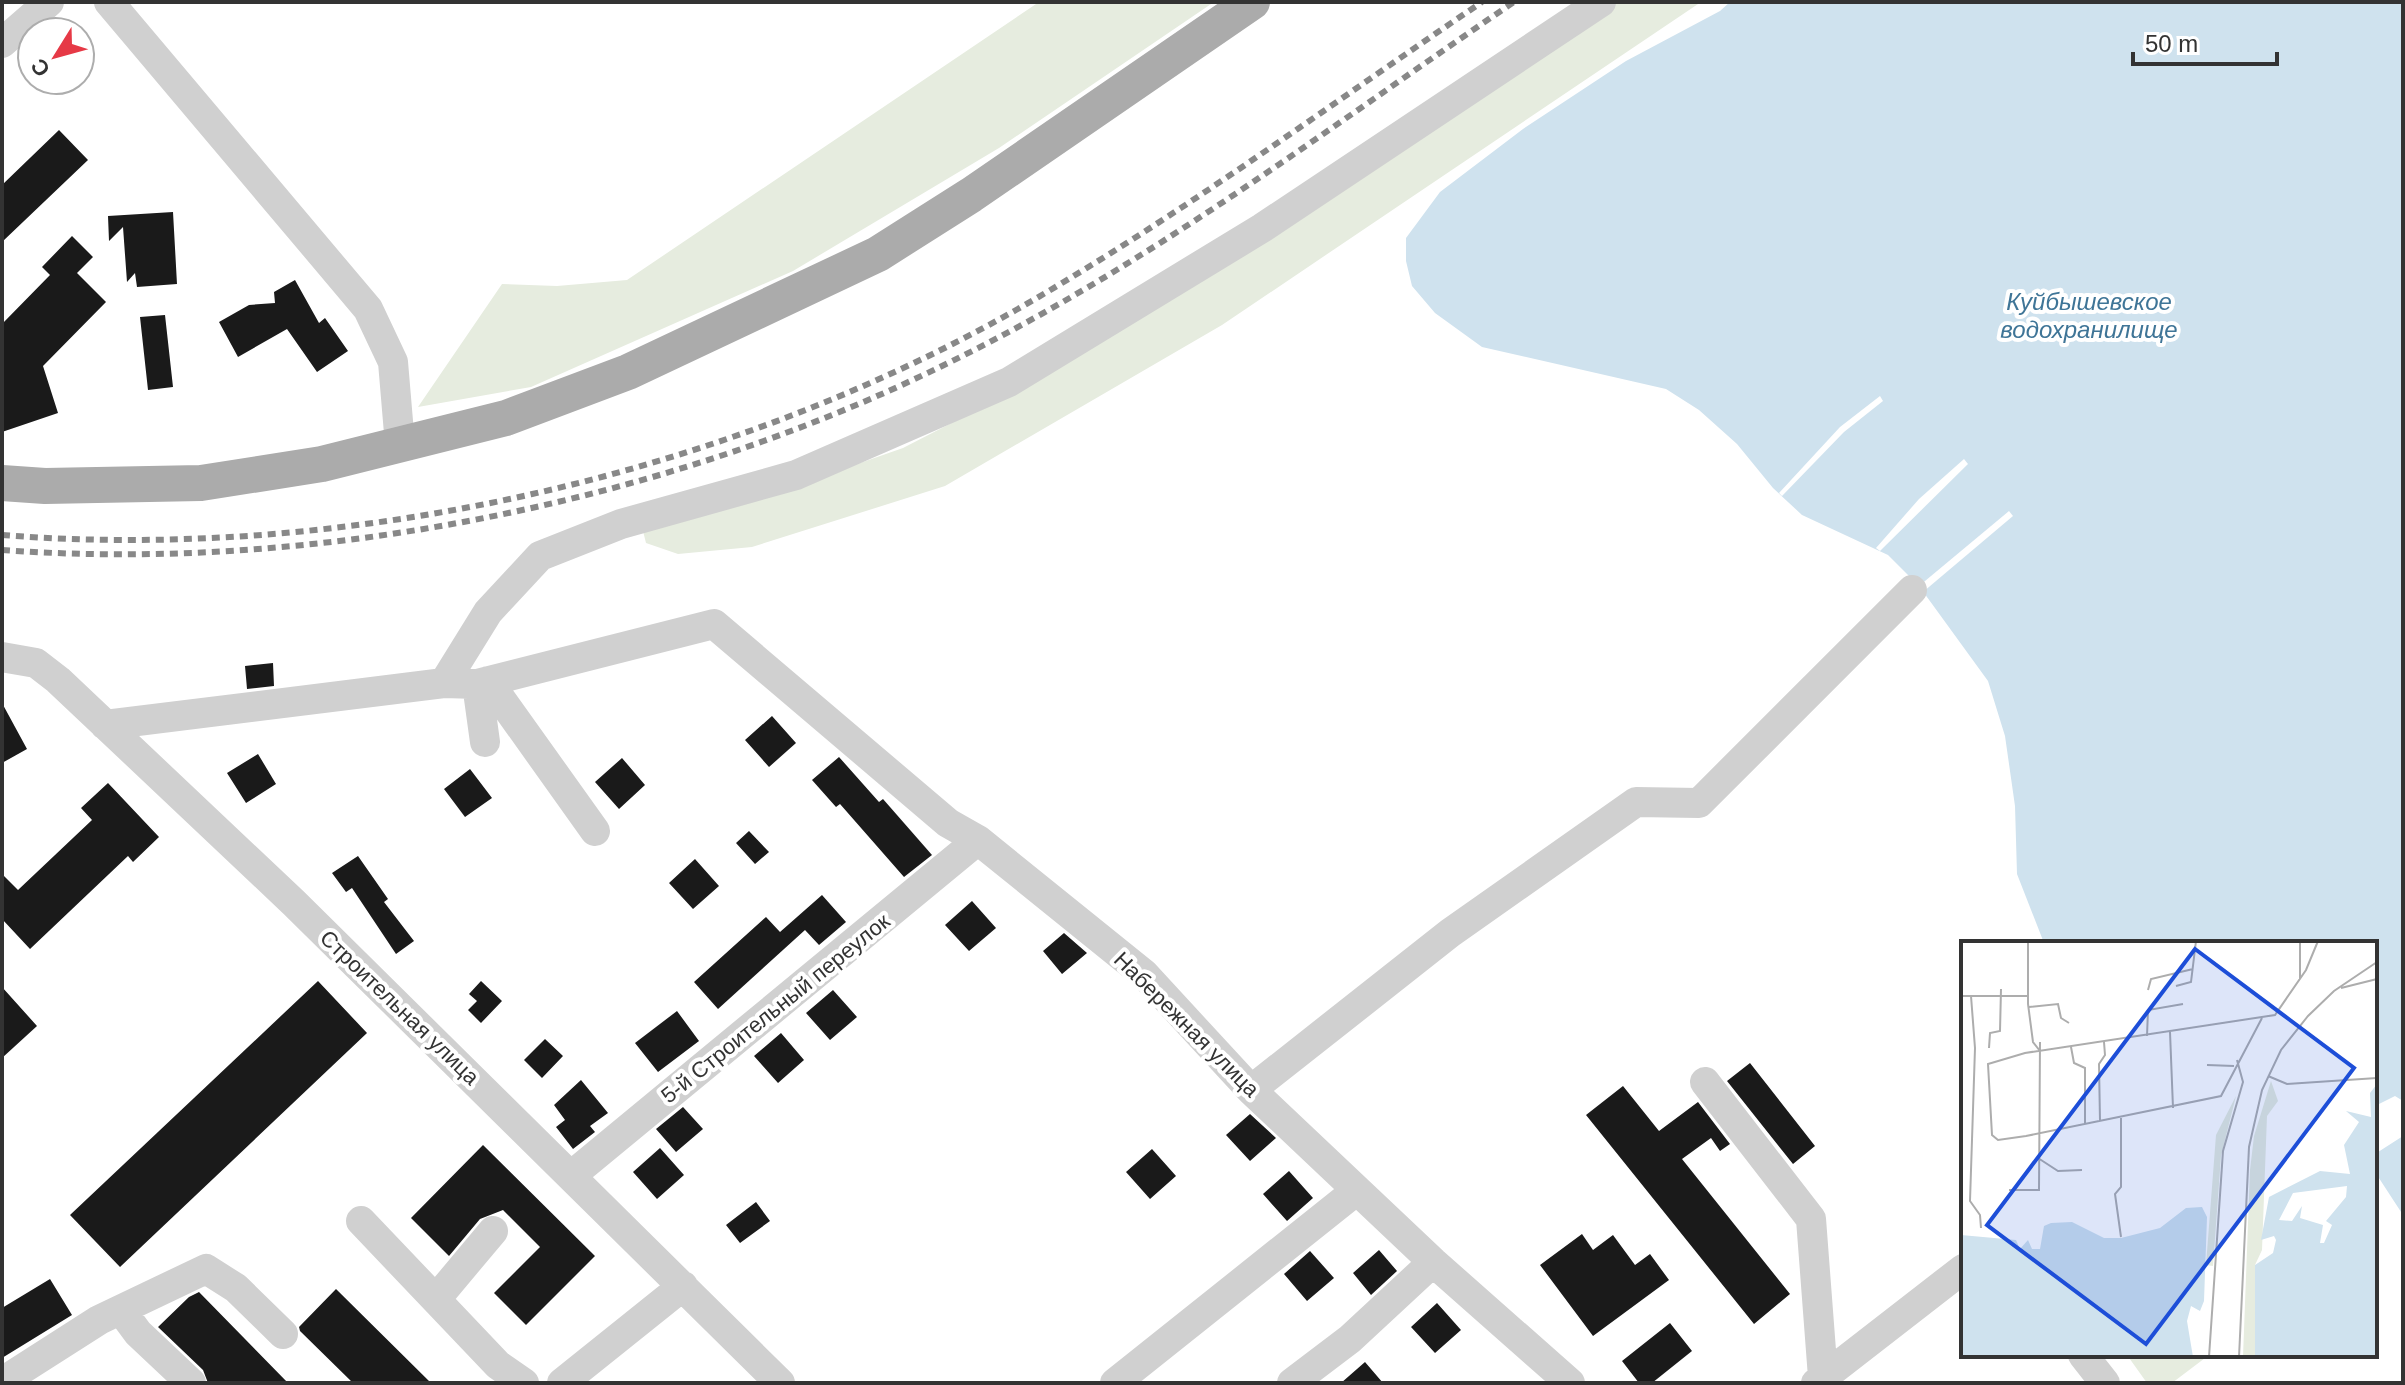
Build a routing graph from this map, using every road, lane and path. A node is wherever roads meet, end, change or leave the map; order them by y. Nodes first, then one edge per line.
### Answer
1 (49, 2) edge
2 (109, 2) edge
3 (1252, 2) edge
4 (1601, 2) edge
5 (2, 43) edge
6 (400, 445) junction
7 (2, 483) edge
8 (1912, 590) dead end
9 (2, 657) edge
10 (444, 683) junction
11 (482, 683) junction
12 (105, 725) junction
13 (485, 742) dead end
14 (595, 831) dead end
15 (978, 840) junction
16 (1705, 1082) dead end
17 (1251, 1090) junction
18 (572, 1175) junction
19 (1357, 1190) junction
20 (361, 1221) dead end
21 (493, 1231) dead end
22 (1433, 1262) junction
23 (1961, 1271) edge
24 (683, 1286) junction
25 (436, 1299) junction
26 (121, 1310) junction
27 (283, 1334) dead end
28 (2085, 1357) edge
29 (1819, 1380) edge
30 (2, 1382) edge
31 (191, 1383) edge
32 (524, 1383) edge
33 (562, 1383) edge
34 (780, 1383) edge
35 (1115, 1383) edge
36 (1292, 1383) edge
37 (1570, 1383) edge
38 (2105, 1383) edge

1 - 5 street
2 - 6 street
3 - 6 main road
4 - 10 street
6 - 7 main road
8 - 17 street
9 - 12 street, Строительная улица
10 - 11 street
10 - 12 street
11 - 13 street
11 - 14 street
11 - 15 street, Набережная улица
12 - 18 street, Строительная улица
15 - 17 street, Набережная улица
15 - 18 street, 5-й Строительный переулок
16 - 29 street
17 - 19 street, Набережная улица
18 - 24 street, Строительная улица
19 - 22 street, Набережная улица
19 - 35 street
20 - 25 street
21 - 25 street
22 - 36 street
22 - 37 street, Набережная улица
23 - 29 street
24 - 33 street
24 - 34 street, Строительная улица
25 - 32 street
26 - 27 street
26 - 30 street
26 - 31 street
28 - 38 street

